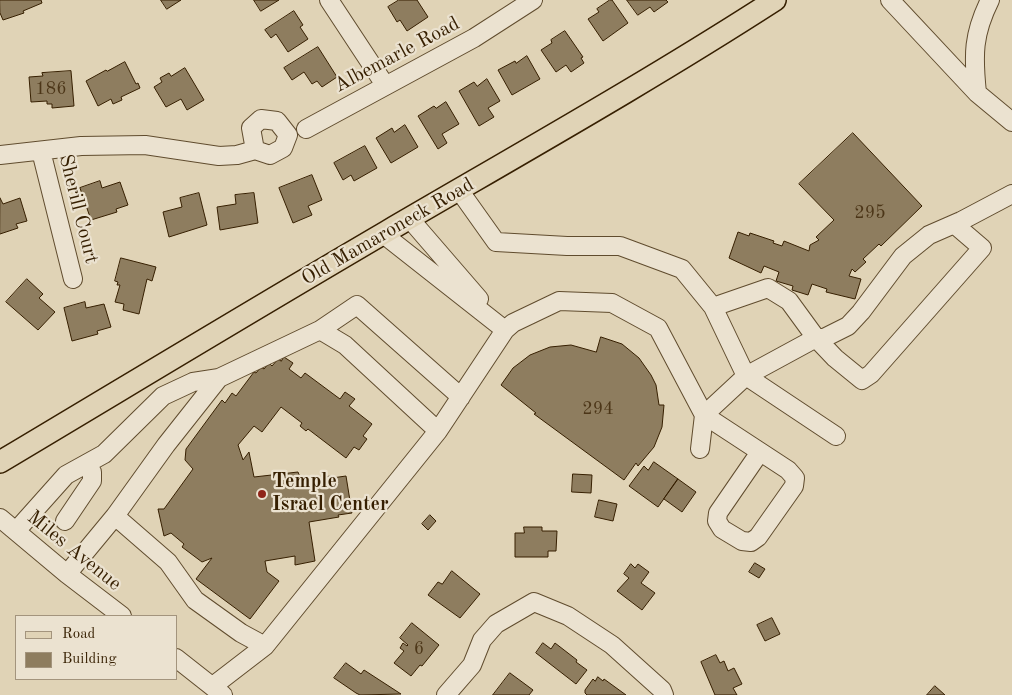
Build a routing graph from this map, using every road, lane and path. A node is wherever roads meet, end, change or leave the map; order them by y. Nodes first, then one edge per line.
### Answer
1 (329, 0) edge
2 (533, 0) edge
3 (775, 0) edge
4 (890, 0) edge
5 (990, 0) edge
6 (385, 86) junction
7 (977, 93) junction
8 (1012, 122) edge
9 (306, 129) dead end
10 (255, 150) dead end
11 (41, 151) junction
12 (0, 156) edge
13 (459, 190) junction
14 (1012, 194) edge
15 (409, 218) junction
16 (958, 223) junction
17 (383, 234) junction
18 (74, 278) dead end
19 (714, 307) junction
20 (320, 330) junction
21 (505, 330) junction
22 (816, 338) junction
23 (746, 376) junction
24 (219, 378) junction
25 (461, 397) junction
26 (704, 415) junction
27 (438, 431) junction
28 (836, 436) dead end
29 (700, 449) dead end
30 (760, 452) junction
31 (0, 462) edge
32 (86, 464) junction
33 (115, 516) junction
34 (0, 518) edge
35 (65, 521) dead end
36 (16, 531) junction
37 (67, 574) junction
38 (121, 615) edge
39 (265, 646) junction
40 (178, 660) edge
41 (218, 691) edge
42 (446, 695) edge
43 (664, 695) edge

1 - 6 street
2 - 6 street, Albemarle Road
3 - 13 main road, Old Mamaroneck Road
4 - 7 street
5 - 7 street
6 - 9 street, Albemarle Road
7 - 8 street
10 - 11 street
11 - 12 street
11 - 18 street, Sherill Court
13 - 15 main road, Old Mamaroneck Road
13 - 19 street
14 - 16 street
15 - 17 main road, Old Mamaroneck Road
15 - 21 street
16 - 22 street
16 - 22 street
17 - 21 street
17 - 31 main road, Old Mamaroneck Road
19 - 22 street
19 - 23 street
20 - 24 street
20 - 25 street
20 - 27 street
21 - 25 street
21 - 26 street
22 - 23 street
23 - 26 street
23 - 28 street
24 - 32 street
24 - 33 street
25 - 27 street
26 - 29 street
26 - 30 street
27 - 39 street
30 - 30 street
32 - 35 street
32 - 36 street
33 - 37 street
33 - 39 street
34 - 36 street, Miles Avenue
36 - 37 street, Miles Avenue
37 - 38 street, Miles Avenue
39 - 41 street
40 - 41 street
42 - 43 street

